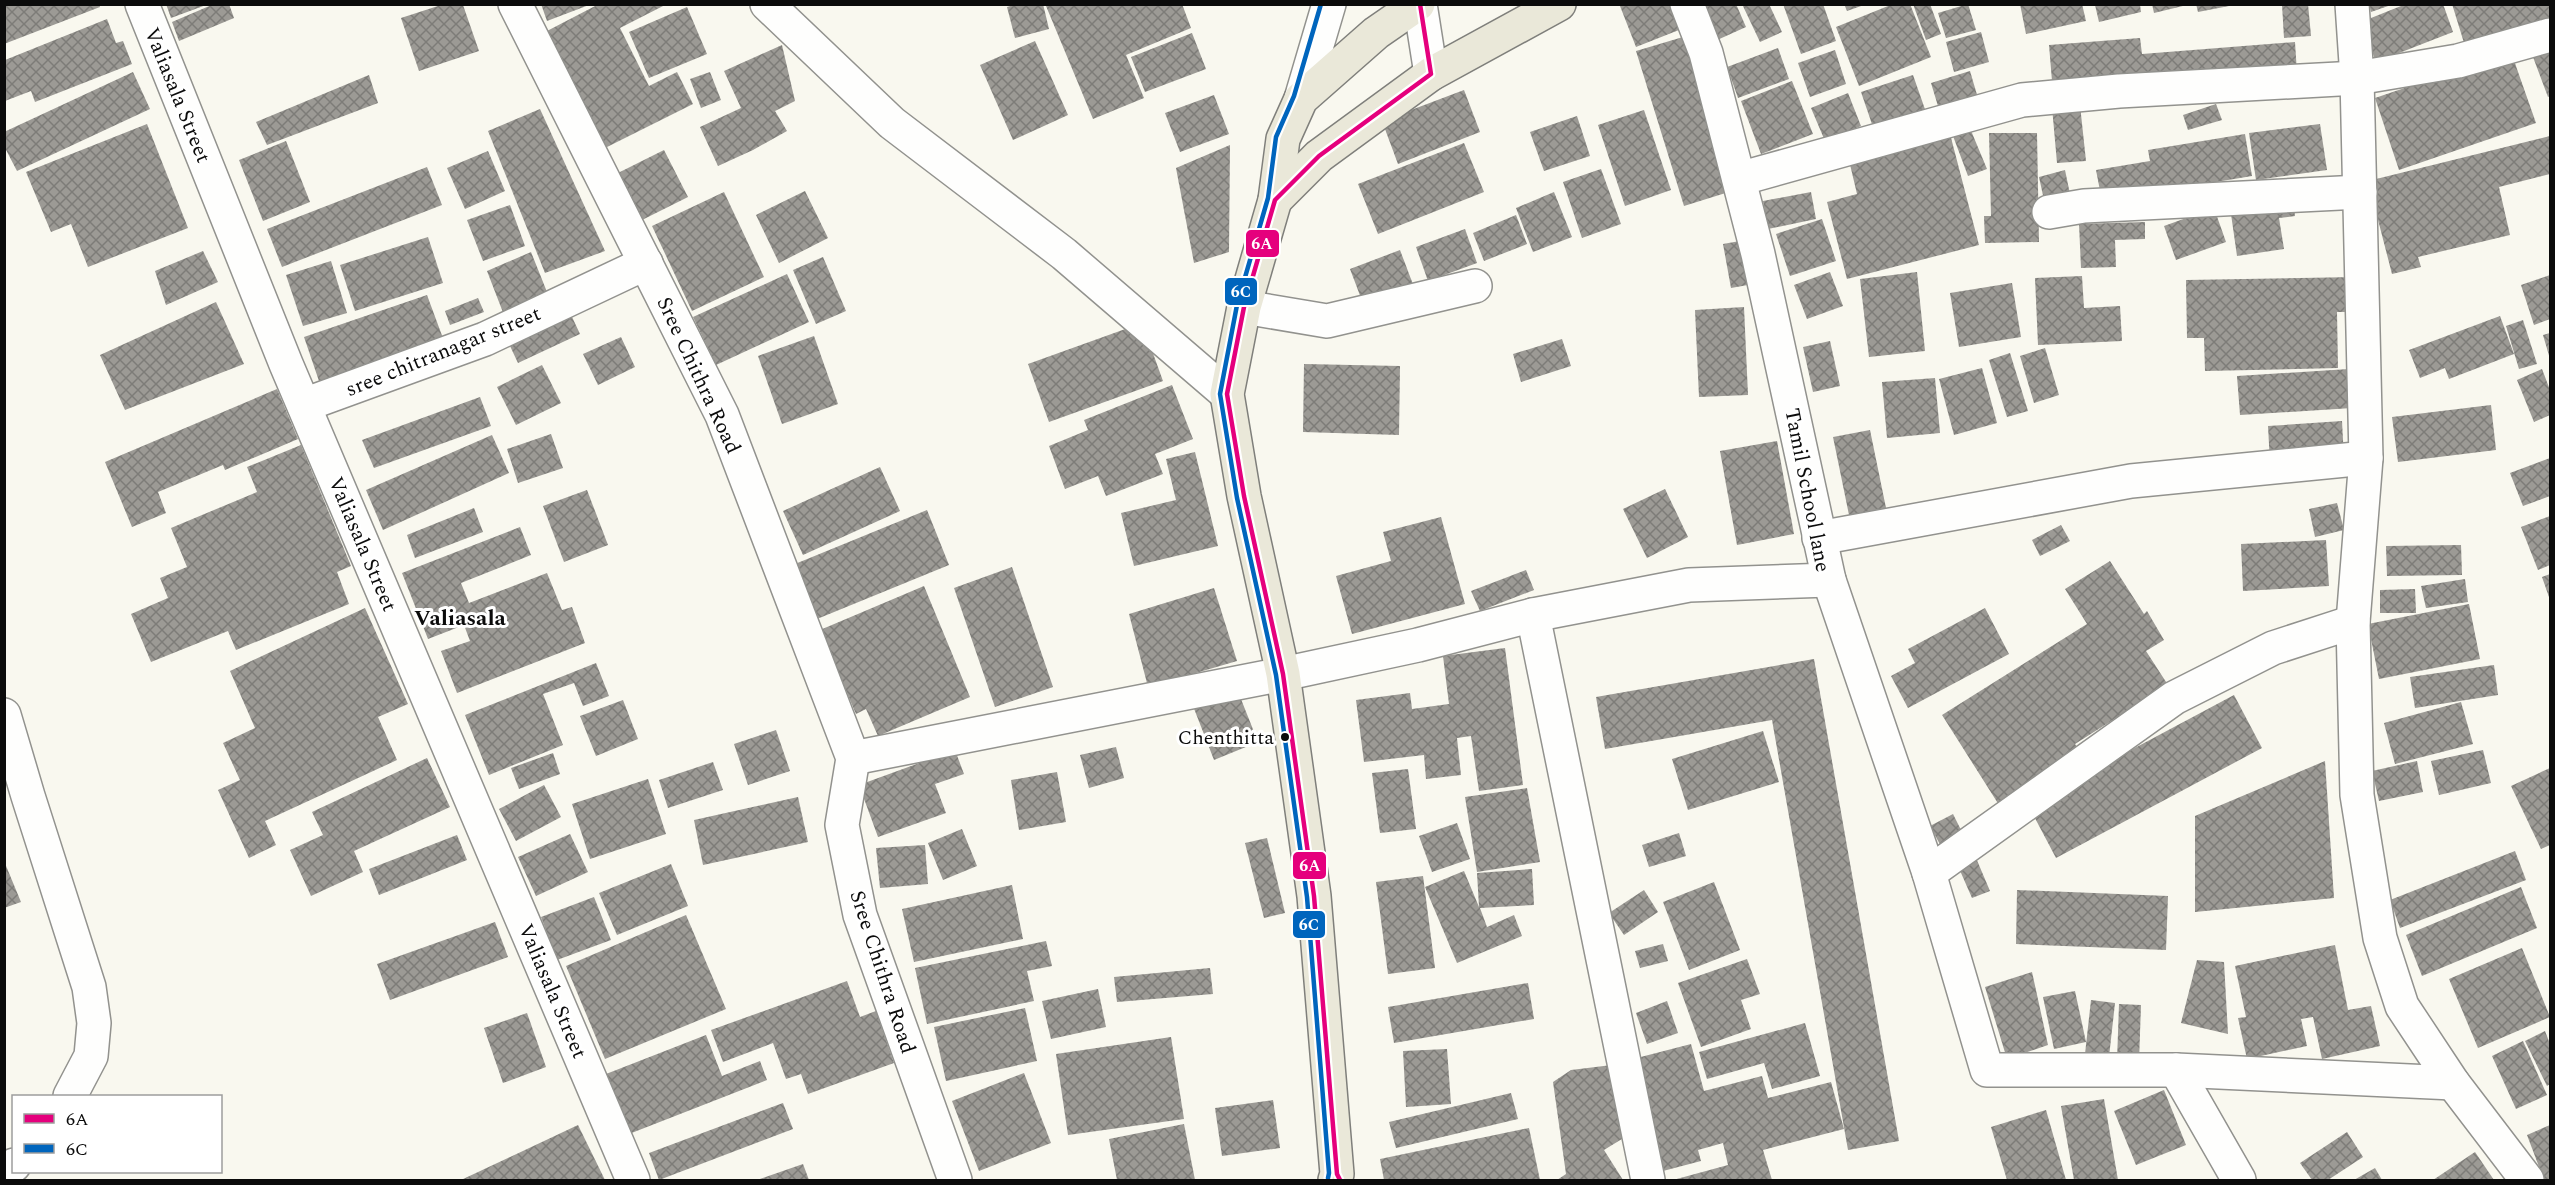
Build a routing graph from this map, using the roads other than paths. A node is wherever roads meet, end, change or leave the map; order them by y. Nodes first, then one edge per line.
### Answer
1 (142, 4) edge
2 (515, 4) edge
3 (767, 4) edge
4 (1329, 4) edge
5 (1419, 4) edge
6 (1559, 4) edge
7 (1687, 4) edge
8 (2352, 4) edge
9 (2550, 35) edge
10 (1431, 74) junction
11 (2357, 78) junction
12 (1301, 99) junction
13 (1739, 179) junction
14 (2360, 192) junction
15 (1275, 200) junction
16 (2049, 212) dead end
17 (646, 263) junction
18 (1475, 286) dead end
19 (1244, 307) junction
20 (1227, 394) junction
21 (304, 405) junction
22 (2366, 458) junction
23 (1819, 538) junction
24 (1829, 580) junction
25 (1533, 615) junction
26 (2353, 622) junction
27 (1283, 674) junction
28 (4, 715) edge
29 (853, 758) junction
30 (1929, 873) junction
31 (2176, 1070) junction
32 (2453, 1083) junction
33 (71, 1095) edge
34 (1337, 1178) edge
35 (633, 1180) edge
36 (955, 1180) edge
37 (1648, 1180) edge
38 (2239, 1180) edge
39 (2527, 1180) edge

1 - 21 street, Valiasala Street
2 - 17 street, Sree Chithra Road
3 - 20 street
4 - 12 street
5 - 10 street
5 - 12 main road
6 - 10 main road
7 - 13 street, Tamil School lane
8 - 11 street
9 - 11 street
10 - 15 main road
11 - 13 street
11 - 14 street
12 - 15 main road
13 - 23 street, Tamil School lane
14 - 16 street
14 - 22 street
15 - 19 main road
17 - 21 street, sree chitranagar street
17 - 29 street, Sree Chithra Road
18 - 19 street
19 - 20 main road
20 - 27 main road
21 - 35 street, Valiasala Street
22 - 23 street
22 - 26 street
23 - 24 street, Tamil School lane
24 - 25 street, Tamil School lane
24 - 30 street
25 - 27 street, Tamil School lane
25 - 37 street
26 - 30 street
26 - 32 street
27 - 29 street
27 - 34 main road
28 - 33 street
29 - 36 street, Sree Chithra Road
30 - 31 street
31 - 32 street
31 - 38 street
32 - 39 street

